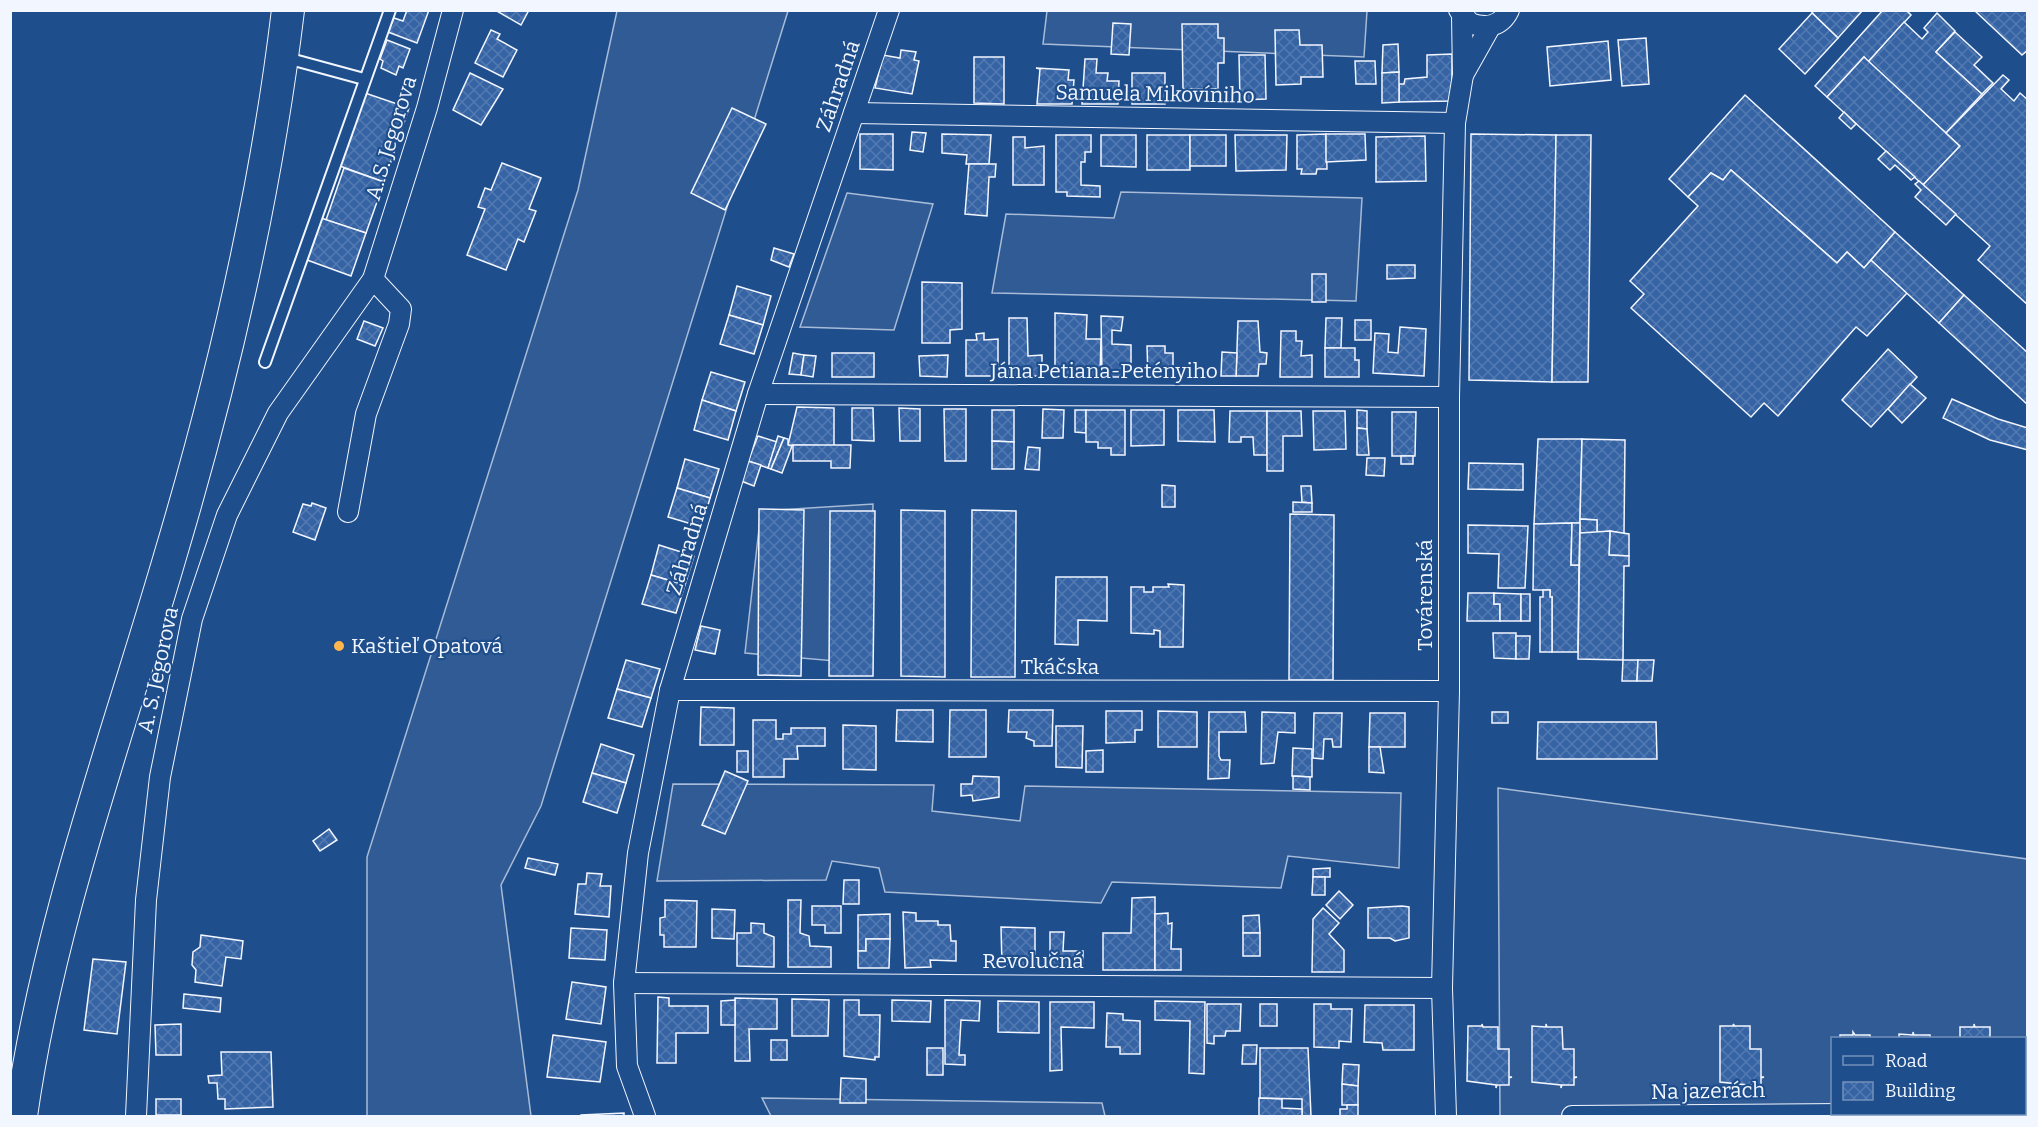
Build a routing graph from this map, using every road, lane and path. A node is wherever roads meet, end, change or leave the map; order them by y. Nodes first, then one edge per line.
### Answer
1 (288, 10) edge
2 (390, 10) edge
3 (453, 10) edge
4 (889, 10) edge
5 (1509, 10) edge
6 (1461, 13) edge
7 (1490, 27) junction
8 (282, 57) junction
9 (1463, 75) junction
10 (364, 79) junction
11 (854, 113) junction
12 (1455, 123) junction
13 (374, 279) junction
14 (266, 362) dead end
15 (758, 394) junction
16 (1449, 396) junction
17 (348, 512) dead end
18 (670, 690) junction
19 (1449, 691) junction
20 (624, 983) junction
21 (1442, 988) junction
22 (1831, 1113) edge
23 (21, 1116) edge
24 (136, 1116) edge
25 (645, 1116) edge
26 (1446, 1116) edge
27 (1572, 1116) edge

1 - 8 main road
2 - 10 lane
3 - 13 street, A. S. Jegorova
4 - 11 street, Záhradná
5 - 7 street, Továrenská
6 - 7 street, Továrenská
6 - 9 street, Továrenská
7 - 9 street, Továrenská
8 - 10 lane
8 - 23 main road
9 - 12 street, Továrenská
10 - 14 lane
11 - 12 street, Samuela Mikovíniho
11 - 15 street, Záhradná
12 - 16 street, Továrenská
13 - 17 street
13 - 24 street, A. S. Jegorova
15 - 16 street, Jána Petiana-Petényiho
15 - 18 street, Záhradná
16 - 19 street, Továrenská
18 - 19 street, Tkáčska
18 - 20 street, Záhradná
19 - 21 street, Továrenská
20 - 21 street, Revolučná
20 - 25 street, Záhradná
21 - 26 street, Továrenská
22 - 27 street, Na jazerách

